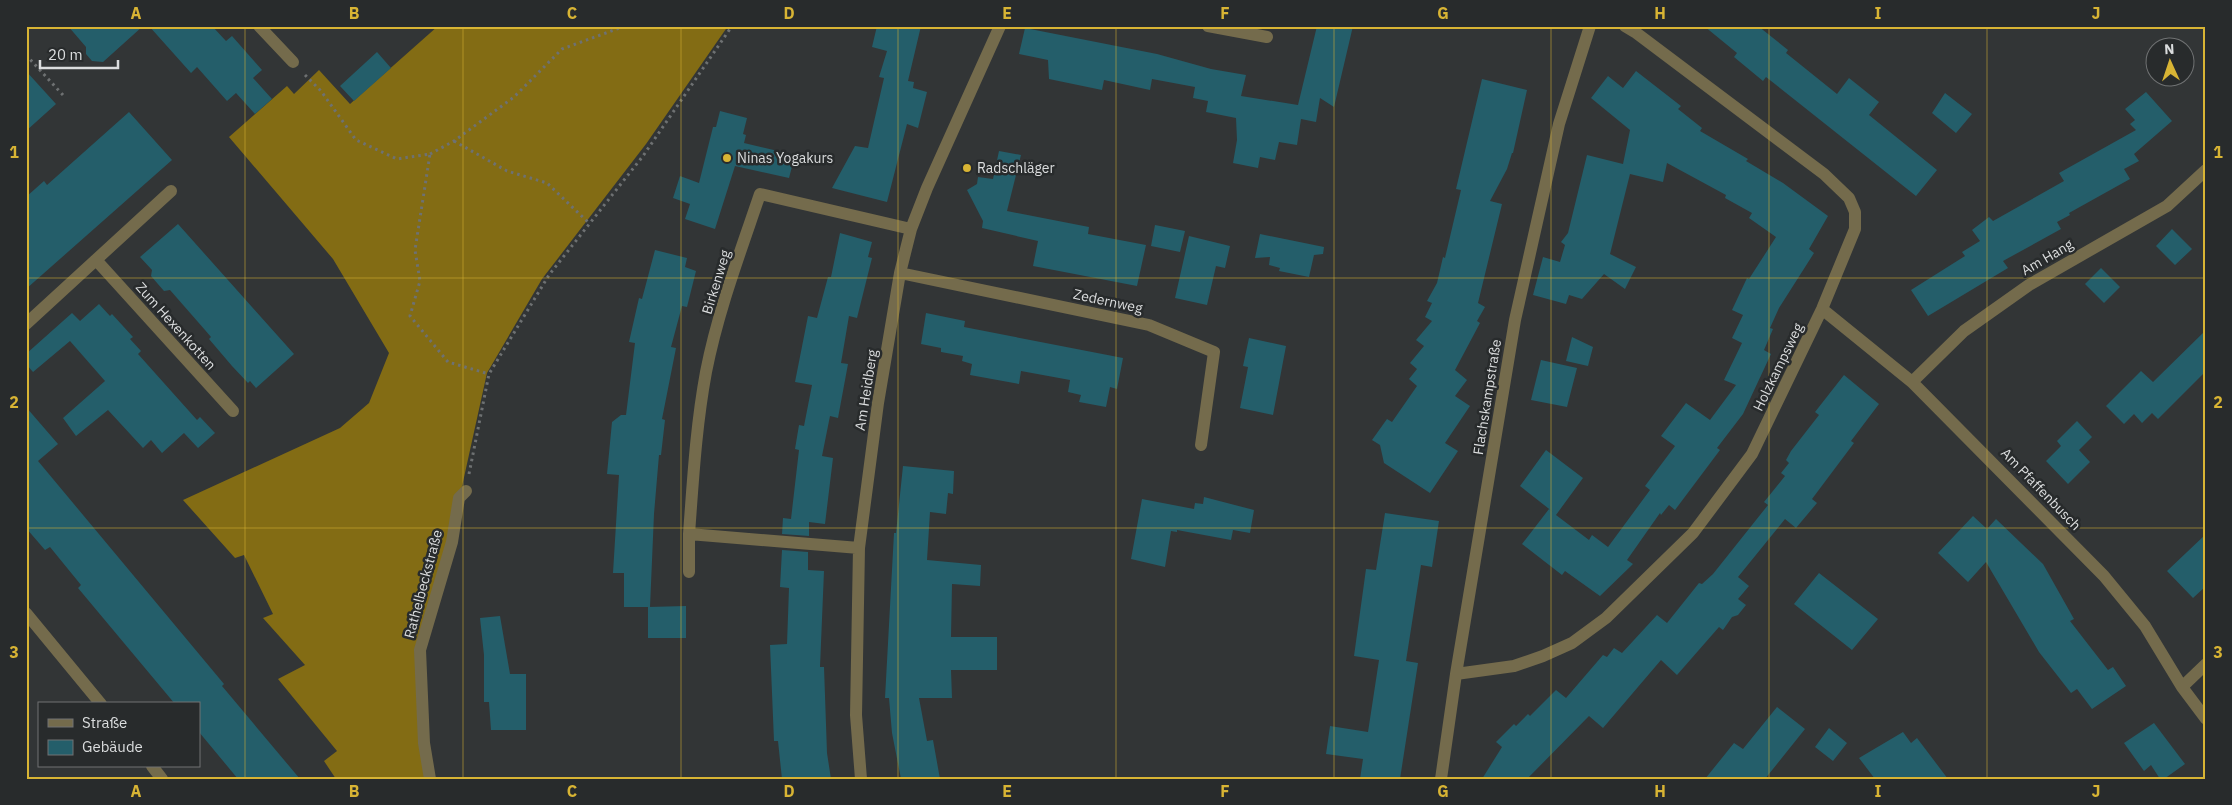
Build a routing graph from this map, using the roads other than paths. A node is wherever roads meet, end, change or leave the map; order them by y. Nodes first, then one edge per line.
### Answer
1 (259, 26) edge
2 (1000, 26) edge
3 (1208, 26) edge
4 (1590, 26) edge
5 (1625, 26) edge
6 (1267, 37) dead end
7 (293, 62) road end
8 (2206, 170) edge
9 (171, 192) dead end
10 (911, 228) junction
11 (97, 261) junction
12 (900, 273) junction
13 (1822, 310) junction
14 (26, 324) edge
15 (1912, 382) junction
16 (233, 410) dead end
17 (1202, 445) dead end
18 (466, 491) road end
19 (689, 534) junction
20 (859, 548) junction
21 (689, 572) dead end
22 (26, 613) edge
23 (2206, 664) edge
24 (1456, 674) junction
25 (2182, 688) junction
26 (99, 702) edge
27 (2206, 719) edge
28 (154, 768) edge
29 (162, 779) edge
30 (430, 779) edge
31 (861, 779) edge
32 (1441, 779) edge

1 - 7 street
2 - 10 street, Am Heidberg
3 - 6 street
4 - 24 street, Flachskampstraße
5 - 13 street, Holzkampsweg
8 - 15 street, Am Hang
9 - 11 street
10 - 12 street, Am Heidberg
10 - 19 street, Birkenweg
11 - 14 street
11 - 16 street, Zum Hexenkotten
12 - 17 street, Zedernweg
12 - 20 street, Am Heidberg
13 - 15 street, Am Pfaffenbusch
13 - 24 street, Holzkampsweg
15 - 25 street, Am Pfaffenbusch
18 - 30 street, Rathelbeckstraße
19 - 20 street
19 - 21 street, Birkenweg
20 - 31 street, Am Heidberg
22 - 26 street
23 - 25 street
24 - 32 street, Flachskampstraße
25 - 27 street, Am Pfaffenbusch
28 - 29 street

